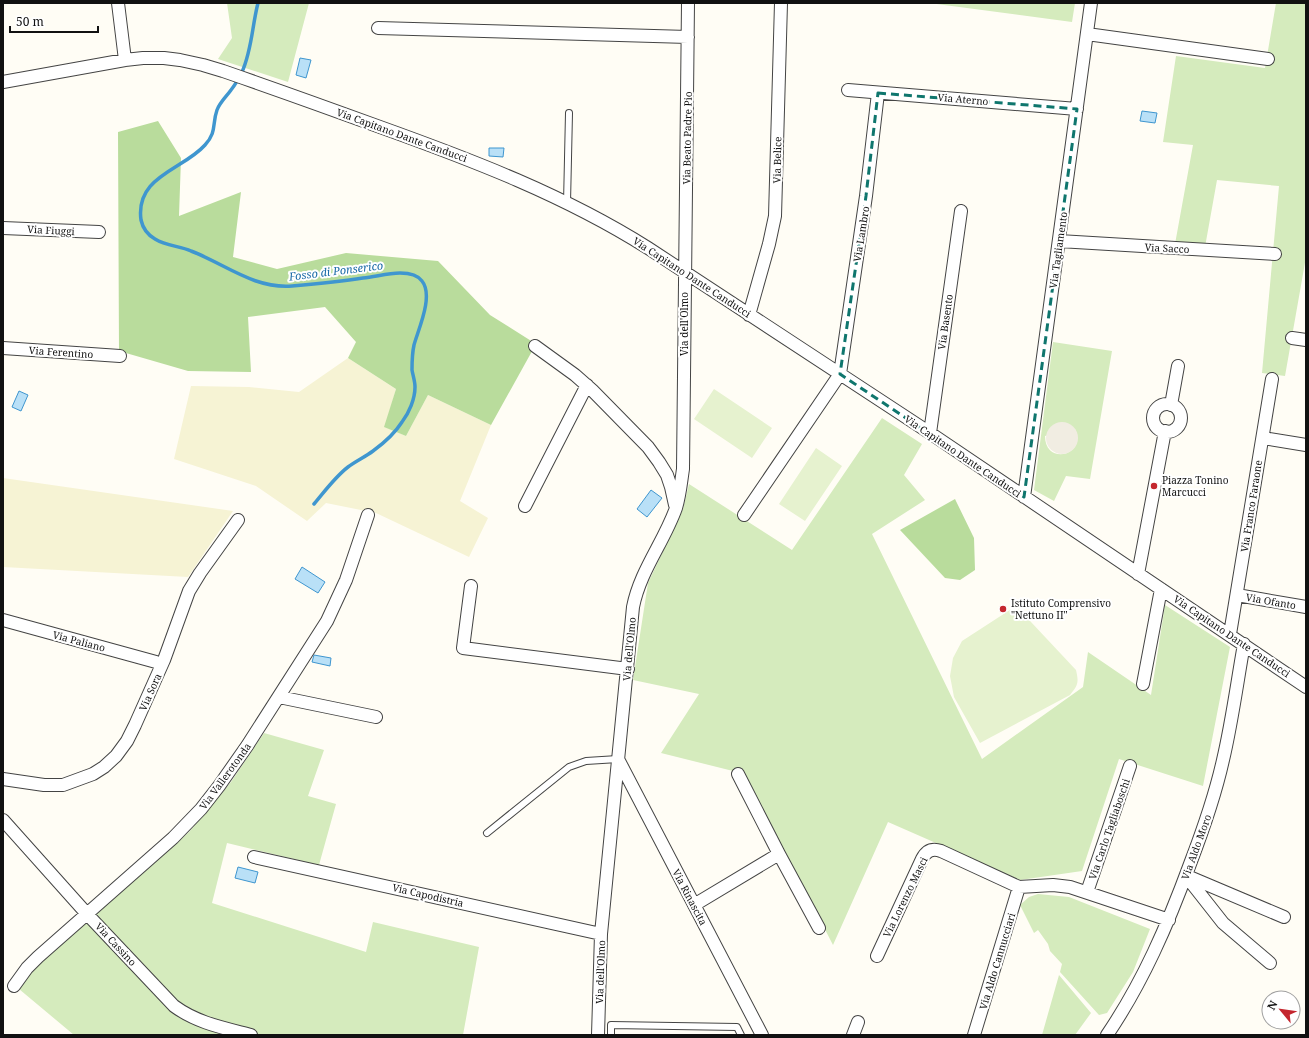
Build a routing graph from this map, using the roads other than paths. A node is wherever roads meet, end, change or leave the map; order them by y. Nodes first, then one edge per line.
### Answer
1 (118, 3) edge
2 (688, 3) edge
3 (781, 3) edge
4 (1090, 4) edge
5 (378, 28) dead end
6 (1087, 34) junction
7 (688, 37) junction
8 (1268, 59) dead end
9 (125, 60) junction
10 (3, 82) edge
11 (848, 90) dead end
12 (878, 93) junction
13 (1077, 109) junction
14 (569, 113) dead end
15 (567, 203) junction
16 (961, 211) dead end
17 (3, 228) edge
18 (99, 232) dead end
19 (1059, 241) junction
20 (1275, 254) dead end
21 (685, 273) junction
22 (749, 315) junction
23 (1292, 338) dead end
24 (1306, 340) edge
25 (535, 346) dead end
26 (3, 348) edge
27 (120, 356) dead end
28 (1178, 366) dead end
29 (840, 374) junction
30 (1272, 378) dead end
31 (587, 385) junction
32 (1172, 405) junction
33 (1165, 431) junction
34 (930, 433) junction
35 (1263, 438) junction
36 (1306, 445) edge
37 (1024, 497) junction
38 (525, 506) dead end
39 (676, 508) junction
40 (368, 515) dead end
41 (744, 515) dead end
42 (238, 520) dead end
43 (1138, 574) junction
44 (471, 586) dead end
45 (1162, 589) junction
46 (1237, 595) junction
47 (1306, 607) edge
48 (3, 620) edge
49 (1230, 634) junction
50 (1244, 644) junction
51 (156, 662) dead end
52 (628, 670) junction
53 (1143, 684) dead end
54 (1306, 687) edge
55 (279, 697) junction
56 (376, 717) dead end
57 (618, 758) junction
58 (1130, 766) dead end
59 (738, 774) dead end
60 (3, 778) edge
61 (3, 820) edge
62 (487, 833) dead end
63 (779, 854) junction
64 (254, 857) dead end
65 (1186, 876) junction
66 (1019, 886) junction
67 (1087, 892) junction
68 (694, 905) junction
69 (87, 914) junction
70 (1284, 917) dead end
71 (1169, 920) junction
72 (819, 928) dead end
73 (601, 934) junction
74 (877, 956) dead end
75 (1270, 962) dead end
76 (14, 986) dead end
77 (858, 1022) dead end
78 (251, 1035) edge
79 (598, 1035) edge
80 (611, 1035) edge
81 (741, 1035) edge
82 (762, 1035) edge
83 (853, 1035) edge
84 (974, 1035) edge
85 (1107, 1035) edge

1 - 9 street
2 - 7 street, Via Beato Padre Pio
3 - 22 street, Via Belice
4 - 6 street, Via Tagliamento
5 - 7 street
6 - 8 street
6 - 13 street, Via Tagliamento
7 - 21 street, Via Beato Padre Pio
9 - 10 street, Via Capitano Dante Canducci
9 - 15 street, Via Capitano Dante Canducci
11 - 12 street, Via Aterno
12 - 13 street, Via Aterno
12 - 29 street, Via Lambro
13 - 19 street, Via Tagliamento
14 - 15 lane
15 - 21 street, Via Capitano Dante Canducci
16 - 34 street, Via Basento
17 - 18 street, Via Fiuggi
19 - 20 street, Via Sacco
19 - 37 street, Via Tagliamento
21 - 22 street, Via Capitano Dante Canducci
21 - 39 street, Via dell'Olmo
22 - 29 street, Via Capitano Dante Canducci
23 - 24 street
25 - 31 street
26 - 27 street, Via Ferentino
28 - 32 street
29 - 34 street, Via Capitano Dante Canducci
29 - 41 street
30 - 35 street, Via Franco Faraone
31 - 38 street
31 - 39 street
32 - 33 street
32 - 33 street
33 - 43 street
34 - 37 street, Via Capitano Dante Canducci
35 - 36 street
35 - 46 street, Via Franco Faraone
37 - 43 street, Via Capitano Dante Canducci
39 - 52 street, Via dell'Olmo
40 - 55 street, Via Vallerotonda
42 - 60 street, Via Sora
43 - 45 street, Via Capitano Dante Canducci
44 - 52 street
45 - 49 street, Via Capitano Dante Canducci
45 - 53 street
46 - 47 street, Via Ofanto
46 - 49 street, Via Franco Faraone
48 - 51 street, Via Paliano
49 - 50 street, Via Capitano Dante Canducci
50 - 54 street, Via Capitano Dante Canducci
50 - 65 street, Via Aldo Moro
52 - 57 street, Via dell'Olmo
55 - 56 street
55 - 69 street, Via Vallerotonda
57 - 62 lane
57 - 68 street, Via Rinascita
57 - 73 street, Via dell'Olmo
58 - 67 street, Via Carlo Tagliaboschi
59 - 63 street
61 - 69 street, Via Cassino
63 - 68 street
63 - 72 street
64 - 73 street, Via Capodistria
65 - 70 street
65 - 71 street, Via Aldo Moro
65 - 75 street
66 - 67 street, Via Lorenzo Masci
66 - 74 street, Via Lorenzo Masci
66 - 84 street, Via Aldo Cannucciari
67 - 71 street, Via Lorenzo Masci
68 - 82 street, Via Rinascita
69 - 76 street, Via Vallerotonda
69 - 78 street, Via Cassino
71 - 85 street, Via Aldo Moro
73 - 79 street, Via dell'Olmo
77 - 83 street
80 - 81 lane

